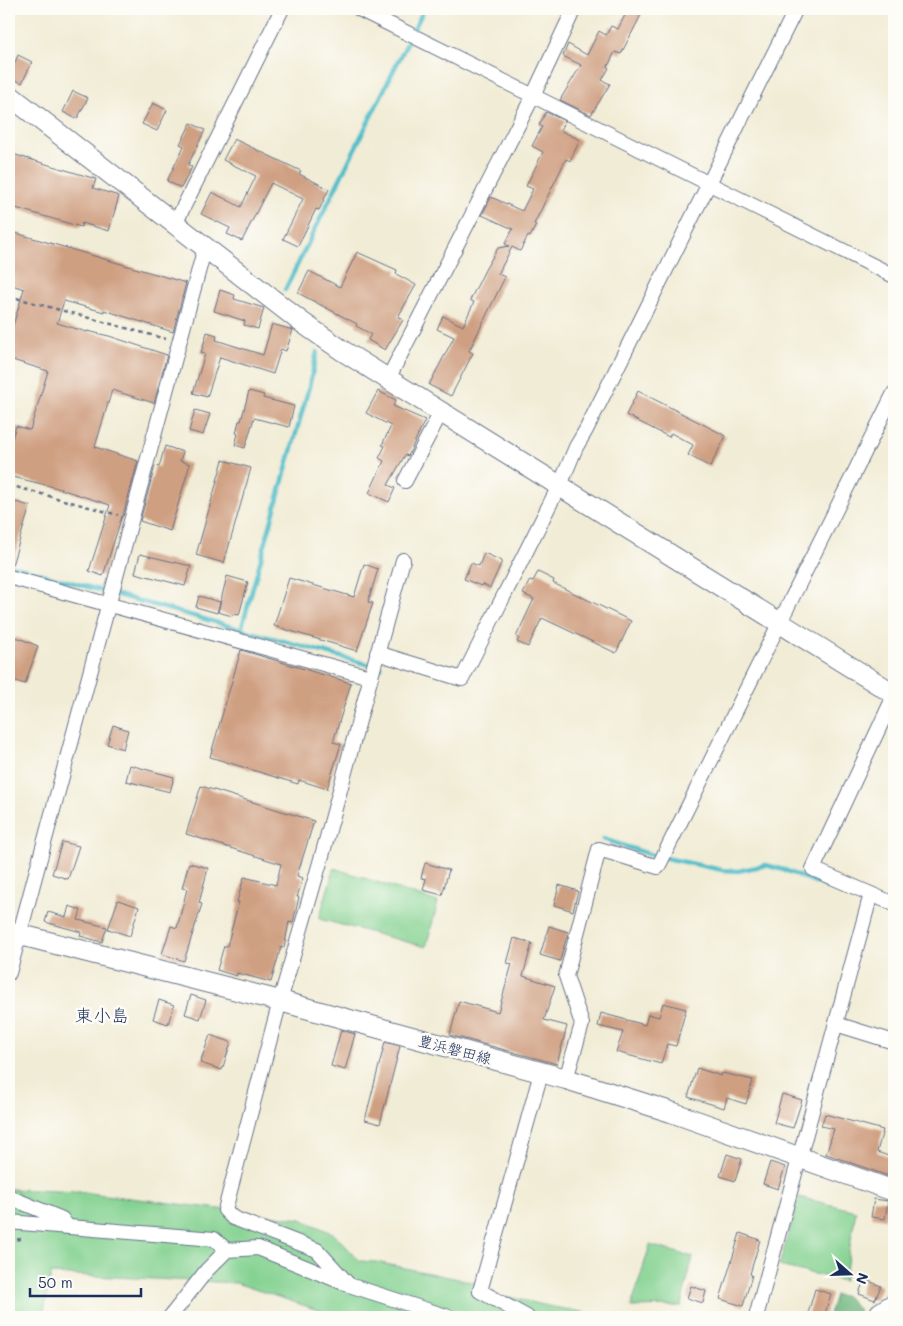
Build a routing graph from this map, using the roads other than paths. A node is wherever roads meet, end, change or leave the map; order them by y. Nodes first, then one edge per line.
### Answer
1 (282, 9) edge
2 (359, 9) edge
3 (574, 9) edge
4 (796, 9) edge
5 (9, 96) edge
6 (533, 96) junction
7 (709, 183) junction
8 (175, 224) junction
9 (205, 247) junction
10 (894, 276) edge
11 (388, 380) junction
12 (894, 393) edge
13 (440, 412) junction
14 (405, 481) dead end
15 (559, 486) junction
16 (403, 560) dead end
17 (9, 577) edge
18 (109, 604) junction
19 (779, 623) junction
20 (376, 655) junction
21 (371, 674) junction
22 (894, 695) edge
23 (870, 894) junction
24 (894, 904) edge
25 (14, 934) edge
26 (9, 973) edge
27 (280, 1001) junction
28 (836, 1024) junction
29 (894, 1042) edge
30 (541, 1073) junction
31 (566, 1079) junction
32 (800, 1159) junction
33 (894, 1191) edge
34 (9, 1198) edge
35 (9, 1222) edge
36 (68, 1227) junction
37 (227, 1250) junction
38 (349, 1285) junction
39 (170, 1317) edge
40 (449, 1317) edge
41 (526, 1317) edge
42 (756, 1317) edge

1 - 8 street
2 - 6 street
3 - 6 street
4 - 7 street
5 - 8 street
6 - 7 street
6 - 11 street
7 - 10 street
7 - 15 street
8 - 9 street
9 - 11 street
9 - 18 street
11 - 13 street
12 - 19 street
13 - 14 street
13 - 15 street
15 - 19 street
15 - 20 street
16 - 20 street
17 - 18 street
18 - 21 street
18 - 25 street
19 - 22 street
19 - 31 street
20 - 21 street
21 - 27 street
22 - 23 street
23 - 24 street
23 - 28 street
25 - 26 street
25 - 27 street, 豊浜磐田線
27 - 30 street, 豊浜磐田線
27 - 38 street
28 - 29 street
28 - 32 street
30 - 31 street, 豊浜磐田線
30 - 41 street
31 - 32 street, 豊浜磐田線
32 - 33 street, 豊浜磐田線
32 - 42 street
34 - 36 street
35 - 36 street
36 - 37 street
37 - 38 street
37 - 39 street
38 - 40 street

